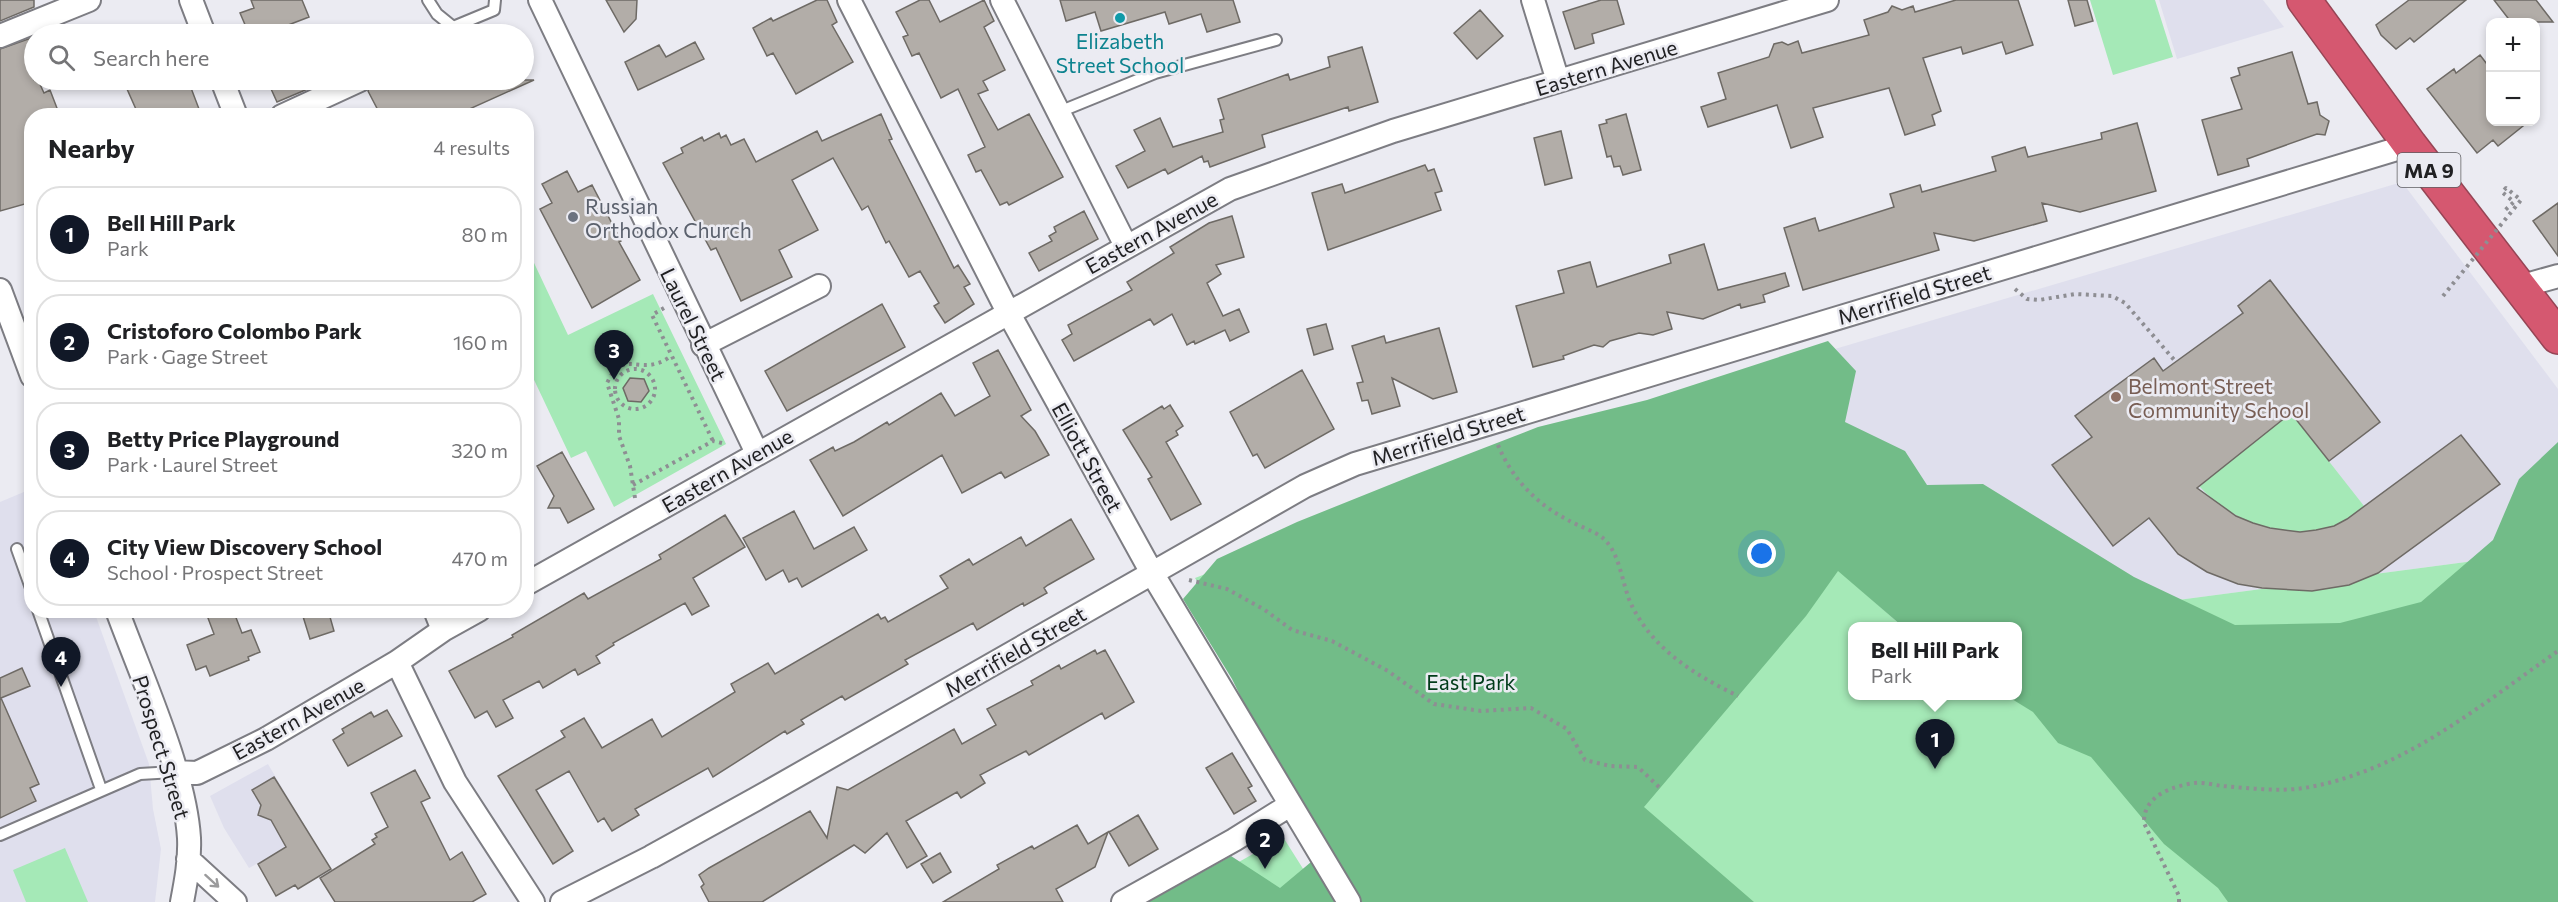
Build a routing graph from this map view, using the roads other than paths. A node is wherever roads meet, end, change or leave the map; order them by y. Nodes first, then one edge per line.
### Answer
1 (89, 0) edge
2 (191, 0) edge
3 (428, 0) edge
4 (495, 0) edge
5 (540, 0) edge
6 (849, 0) edge
7 (1002, 0) edge
8 (1533, 0) edge
9 (1827, 0) edge
10 (2304, 0) edge
11 (30, 24) edge
12 (200, 24) edge
13 (449, 24) edge
14 (460, 24) edge
15 (24, 26) edge
16 (0, 36) edge
17 (1276, 40) dead end
18 (1558, 81) junction
19 (226, 90) edge
20 (338, 90) edge
21 (233, 108) edge
22 (299, 108) edge
23 (1059, 112) junction
24 (2410, 145) junction
25 (1126, 246) junction
26 (2558, 276) edge
27 (819, 286) dead end
28 (2519, 287) junction
29 (0, 290) edge
30 (1008, 312) junction
31 (2558, 337) edge
32 (9, 340) edge
33 (704, 345) junction
34 (24, 363) edge
35 (757, 453) junction
36 (17, 549) dead end
37 (24, 569) edge
38 (1152, 573) junction
39 (534, 579) edge
40 (41, 618) edge
41 (120, 618) edge
42 (439, 620) edge
43 (397, 662) junction
44 (174, 772) junction
45 (102, 789) junction
46 (1290, 805) junction
47 (0, 835) edge
48 (188, 859) junction
49 (182, 902) edge
50 (235, 902) edge
51 (533, 902) edge
52 (562, 902) edge
53 (1123, 902) edge
54 (1349, 902) edge

1 - 11 street
2 - 12 street
3 - 13 lane
4 - 14 lane
5 - 33 street, Laurel Street
6 - 30 street, Elliott Street
7 - 23 street
8 - 18 street
9 - 18 street, Eastern Avenue
10 - 24 highway, MA 9
15 - 16 street
17 - 23 lane
18 - 25 street, Eastern Avenue
19 - 21 street
20 - 22 street
23 - 25 street
24 - 28 highway, MA 9
24 - 38 street, Merrifield Street
25 - 30 street, Eastern Avenue
26 - 28 street
27 - 33 street
28 - 31 highway, MA 9
29 - 32 street
30 - 35 street, Eastern Avenue
30 - 38 street, Elliott Street
32 - 34 street
33 - 35 street, Laurel Street
35 - 39 street, Eastern Avenue
36 - 37 lane
38 - 46 street, Elliott Street
38 - 52 street, Merrifield Street
40 - 45 lane
41 - 44 street, Prospect Street
42 - 43 street, Eastern Avenue
43 - 44 street, Eastern Avenue
43 - 51 street
44 - 45 lane
44 - 48 street, Prospect Street
45 - 47 lane
46 - 53 street
46 - 54 street, Elliott Street
48 - 49 street
48 -> 50 street

